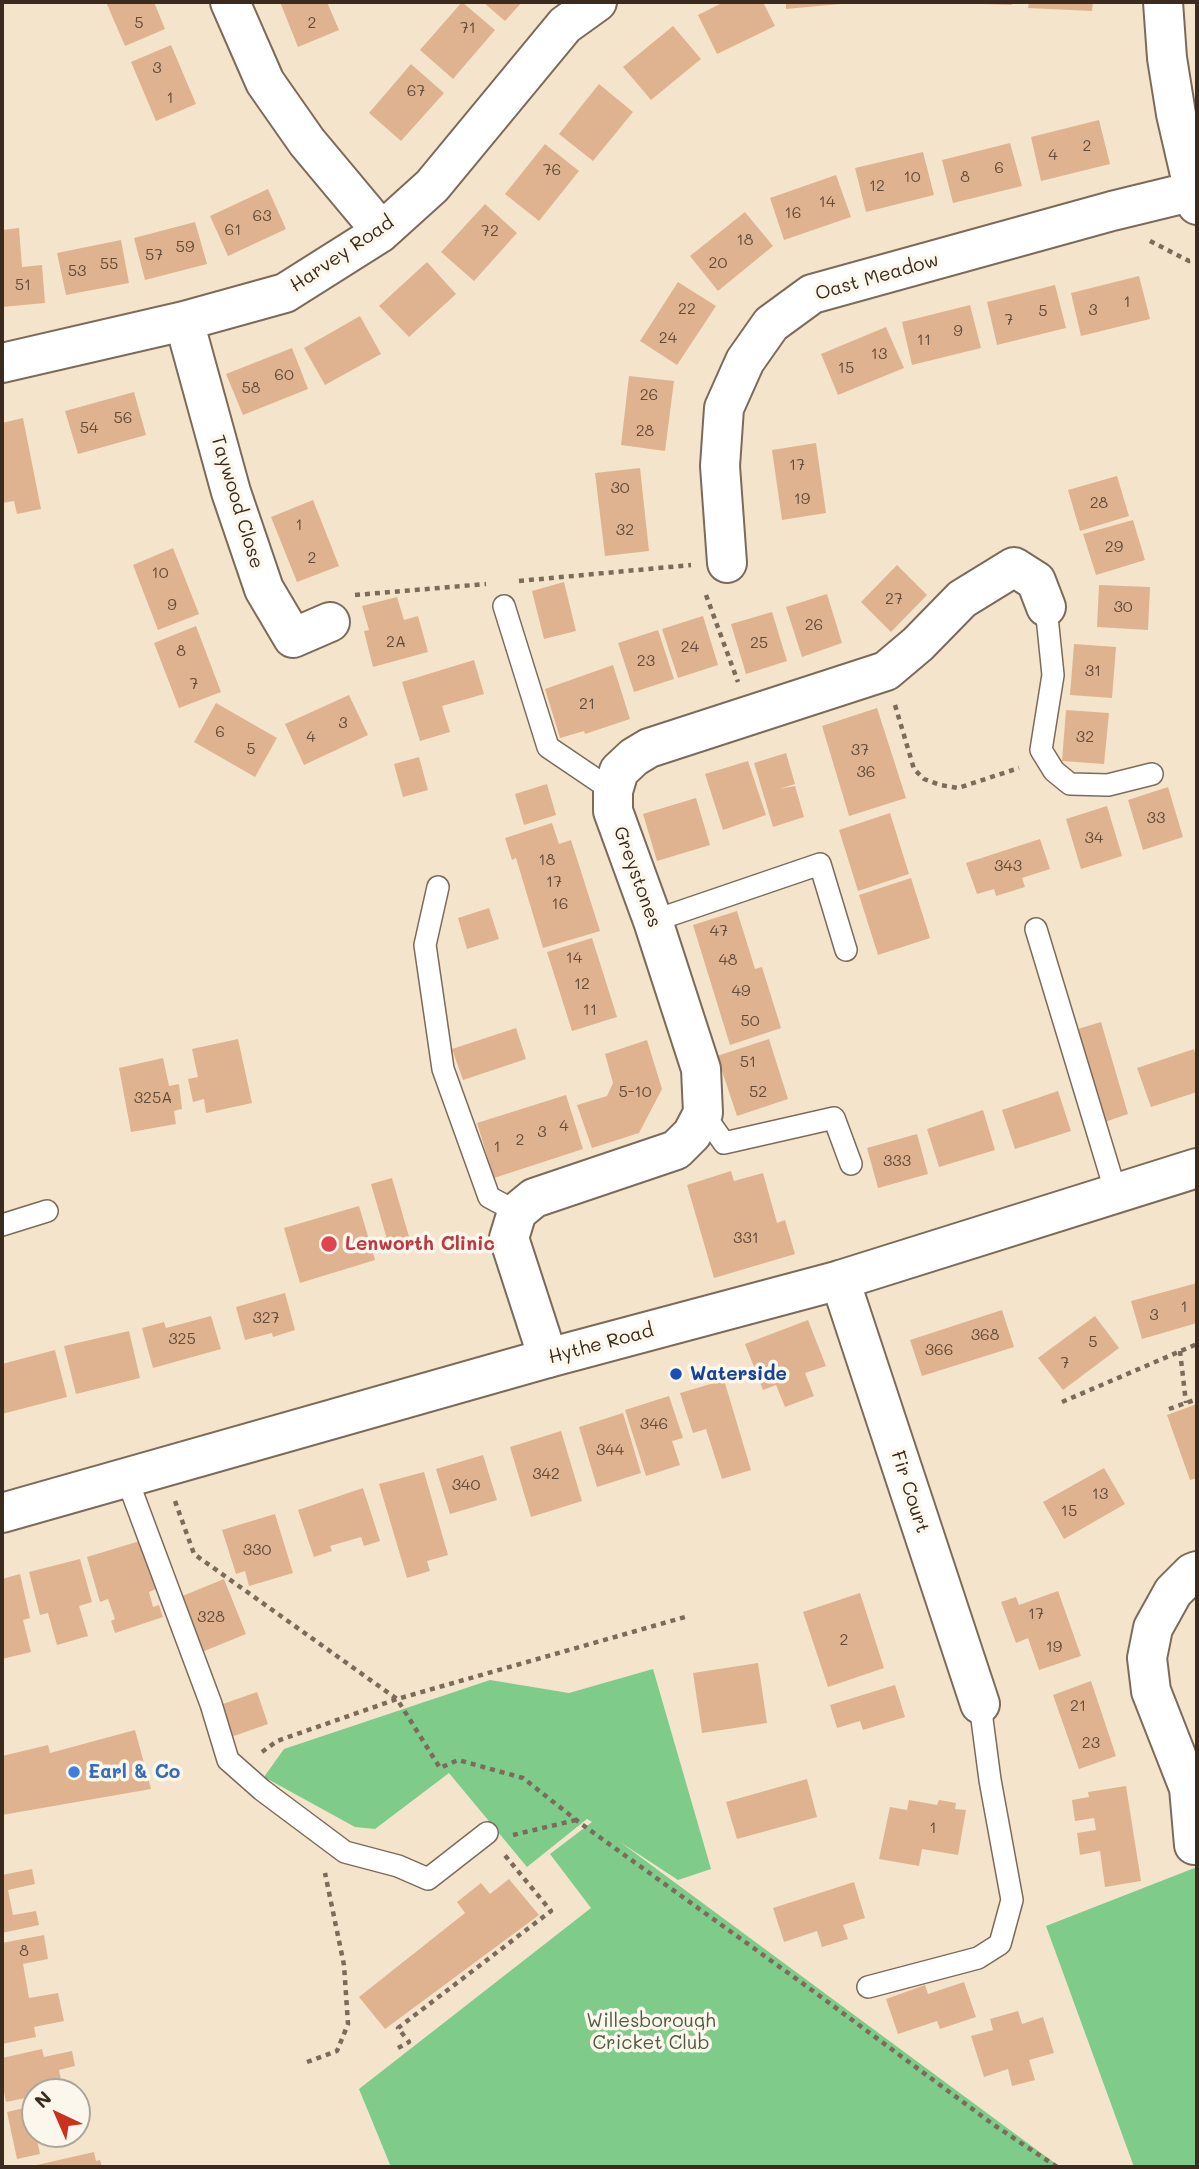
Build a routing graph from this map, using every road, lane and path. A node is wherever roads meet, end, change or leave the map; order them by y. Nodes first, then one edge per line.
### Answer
1 (230, 2) edge
2 (597, 2) edge
3 (1163, 2) edge
4 (1195, 198) edge
5 (380, 233) junction
6 (184, 321) junction
7 (2, 363) edge
8 (716, 576) joint
9 (504, 606) dead end
10 (1046, 607) joint
11 (330, 622) dead end
12 (886, 671) junction
13 (750, 715) junction
14 (1046, 758) junction
15 (1152, 775) dead end
16 (613, 791) junction
17 (439, 887) dead end
18 (653, 920) junction
19 (1036, 929) dead end
20 (846, 950) dead end
21 (703, 1113) junction
22 (851, 1164) dead end
23 (1196, 1170) edge
24 (1116, 1193) junction
25 (47, 1211) dead end
26 (517, 1212) junction
27 (2, 1225) edge
28 (839, 1280) junction
29 (1197, 1344) edge
30 (1180, 1351) junction
31 (548, 1358) junction
32 (1197, 1399) edge
33 (1062, 1402) dead end
34 (1186, 1402) junction
35 (1169, 1409) dead end
36 (163, 1467) junction
37 (127, 1479) junction
38 (2, 1513) edge
39 (1197, 1571) edge
40 (685, 1617) dead end
41 (397, 1699) junction
42 (980, 1704) joint
43 (239, 1769) junction
44 (576, 1820) junction
45 (316, 1831) junction
46 (487, 1833) junction
47 (1194, 1845) dead end
48 (868, 1987) dead end
49 (398, 2048) dead end
50 (307, 2062) dead end
51 (1057, 2167) edge

1 - 5 street
2 - 5 street, Harvey Road
3 - 4 street
4 - 8 street, Oast Meadow
5 - 6 street, Harvey Road
6 - 7 street, Harvey Road
6 - 11 street, Taywood Close
8 - 13 path
9 - 16 lane
10 - 12 street
10 - 14 lane
12 - 13 street
12 - 14 path
13 - 16 street
14 - 15 lane
16 - 18 street, Greystones
17 - 26 lane
18 - 20 lane
18 - 21 street, Greystones
19 - 24 lane
21 - 22 lane
21 - 26 street
23 - 24 street, Hythe Road
24 - 28 street, Hythe Road
25 - 27 lane
26 - 31 street
28 - 31 street, Hythe Road
28 - 42 street, Fir Court
29 - 30 path
30 - 33 path
30 - 34 path
31 - 36 street, Hythe Road
32 - 34 path
34 - 35 path
36 - 37 street, Hythe Road
36 - 41 path
37 - 38 street, Hythe Road
37 - 43 lane
39 - 47 street
40 - 41 path
41 - 43 path
41 - 44 path
42 - 48 lane
43 - 45 lane
44 - 46 path
44 - 51 path
45 - 46 lane
45 - 50 path
46 - 49 path

